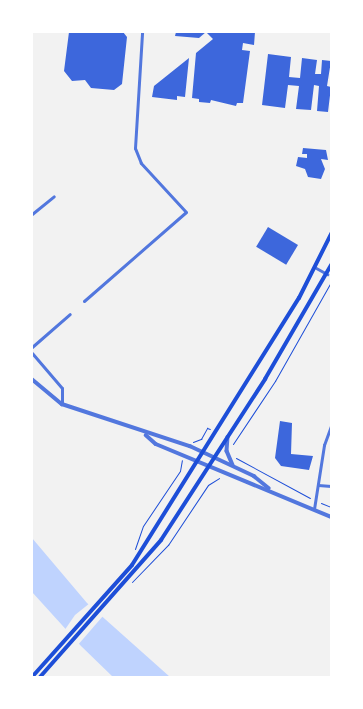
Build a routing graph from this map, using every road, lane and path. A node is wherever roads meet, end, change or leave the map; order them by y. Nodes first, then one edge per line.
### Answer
1 (142, 32) edge
2 (54, 196) dead end
3 (32, 214) edge
4 (331, 234) edge
5 (331, 265) edge
6 (316, 268) junction
7 (327, 274) junction
8 (331, 282) edge
9 (84, 301) dead end
10 (70, 314) dead end
11 (32, 347) edge
12 (32, 353) edge
13 (32, 379) edge
14 (62, 404) junction
15 (331, 426) edge
16 (329, 433) edge
17 (145, 434) junction
18 (216, 434) junction
19 (228, 439) junction
20 (193, 442) dead end
21 (233, 444) junction
22 (232, 449) dead end
23 (203, 452) junction
24 (233, 455) dead end
25 (214, 457) junction
26 (198, 460) junction
27 (182, 462) dead end
28 (208, 466) junction
29 (234, 466) junction
30 (219, 478) dead end
31 (318, 485) junction
32 (331, 486) edge
33 (269, 488) junction
34 (316, 501) junction
35 (331, 507) edge
36 (314, 509) junction
37 (331, 517) edge
38 (132, 555) dead end
39 (128, 585) dead end
40 (32, 677) edge
41 (40, 677) edge

1 - 9 street
2 - 3 street
4 - 6 main road
5 - 7 main road
6 - 7 street
6 - 18 main road
7 - 19 main road
8 - 21 path
10 - 11 street
12 - 14 street
13 - 14 street
14 - 17 street
15 - 16 street
16 - 31 street
17 - 23 street
17 - 26 street
18 - 20 path
18 - 23 main road
19 - 21 path
19 - 25 main road
19 - 29 street
21 - 22 path
23 - 25 street
23 - 26 main road
24 - 34 path
25 - 28 main road
25 - 29 street
26 - 28 street
26 - 40 main road
27 - 38 path
28 - 33 street
28 - 41 main road
29 - 33 street
30 - 39 path
31 - 32 street
31 - 34 street
33 - 36 street
34 - 35 path
34 - 36 street
36 - 37 street

